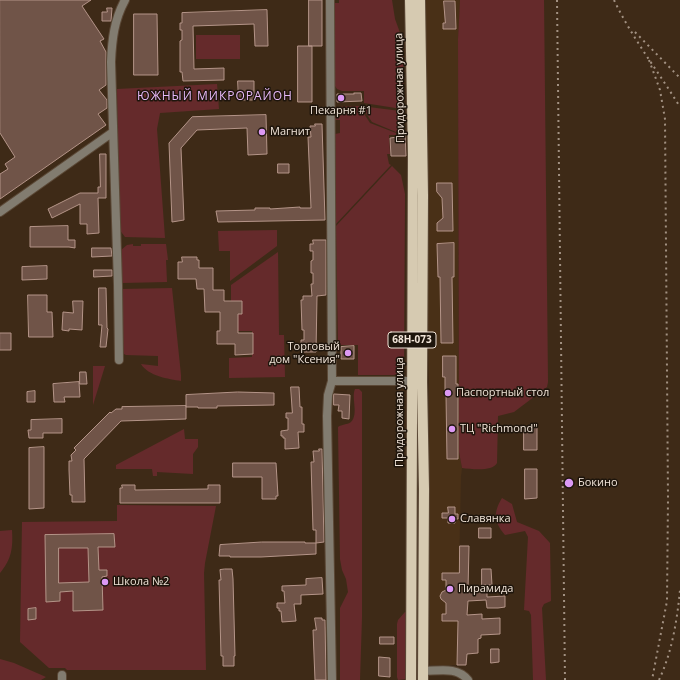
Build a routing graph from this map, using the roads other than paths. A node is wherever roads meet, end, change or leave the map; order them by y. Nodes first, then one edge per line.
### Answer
1 (125, 0) edge
2 (330, 0) edge
3 (410, 0) edge
4 (420, 0) edge
5 (113, 132) junction
6 (0, 212) edge
7 (118, 360) dead end
8 (332, 380) junction
9 (412, 381) junction
10 (423, 676) edge
11 (332, 680) edge
12 (411, 680) edge
13 (468, 680) edge

1 - 5 street
2 - 8 street
3 - 9 main road, Придорожная улица / 68Н-073
4 - 10 main road, 68Н-073
5 - 6 street
5 - 7 street
8 - 9 street
8 - 11 street
9 - 12 main road, Придорожная улица / 68Н-073
10 - 13 street

